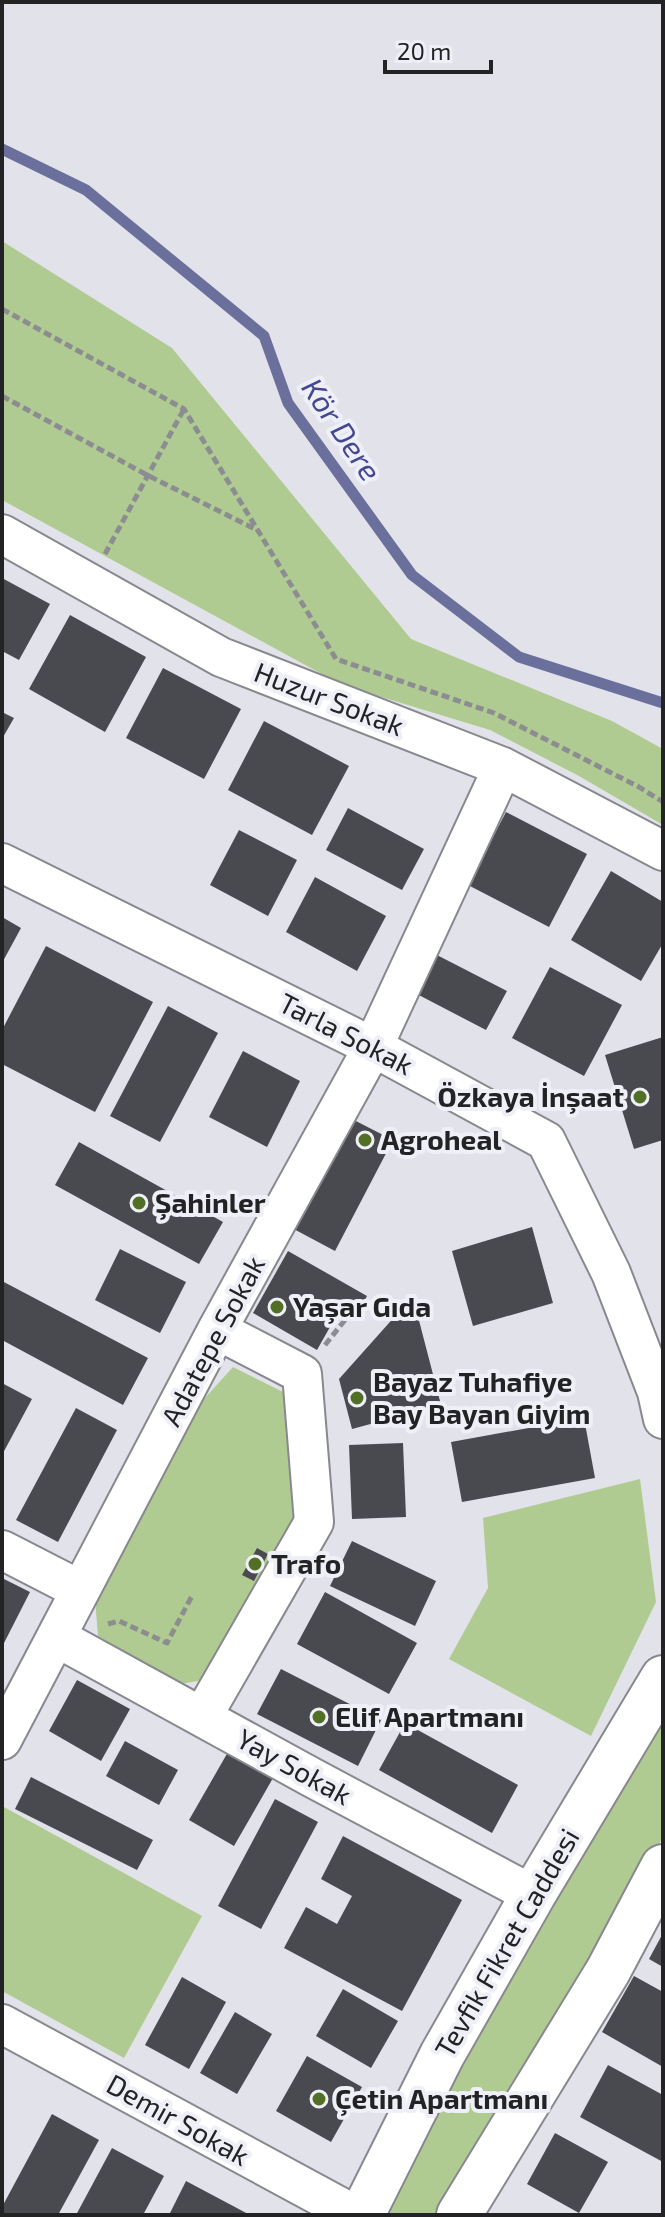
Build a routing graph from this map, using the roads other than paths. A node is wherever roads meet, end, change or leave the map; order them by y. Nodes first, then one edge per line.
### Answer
1 (2, 534) edge
2 (503, 767) junction
3 (663, 851) edge
4 (2, 863) edge
5 (373, 1047) junction
6 (217, 1330) junction
7 (663, 1419) edge
8 (2, 1550) edge
9 (80, 1590) junction
10 (68, 1644) junction
11 (663, 1678) edge
12 (202, 1717) junction
13 (2, 1740) edge
14 (663, 1867) edge
15 (533, 1895) junction
16 (2, 2024) edge
17 (312, 2205) edge
18 (355, 2215) edge
19 (362, 2215) edge
20 (459, 2215) edge

1 - 2 street, Huzur Sokak
2 - 3 street, Huzur Sokak
2 - 5 street, Adatepe Sokak
4 - 5 street, Tarla Sokak
5 - 6 street, Adatepe Sokak
5 - 7 street, Tarla Sokak
6 - 9 street, Adatepe Sokak
6 - 12 street
8 - 9 street
9 - 10 street, Adatepe Sokak
10 - 12 street, Yay Sokak
10 - 13 street, Adatepe Sokak
11 - 15 street, Tevfik Fikret Caddesi
12 - 15 street, Yay Sokak
14 - 20 street
15 - 19 street, Tevfik Fikret Caddesi
16 - 17 street, Demir Sokak
17 - 18 street, Demir Sokak

